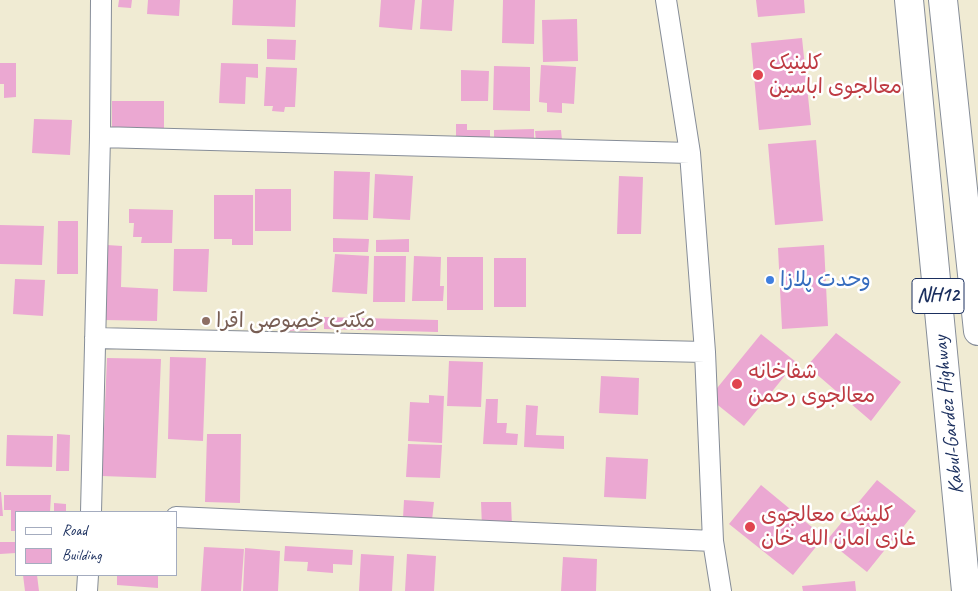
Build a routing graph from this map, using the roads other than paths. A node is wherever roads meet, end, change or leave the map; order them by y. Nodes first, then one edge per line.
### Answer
1 (101, 0) edge
2 (666, 0) edge
3 (909, 0) edge
4 (943, 0) edge
5 (100, 136) junction
6 (690, 153) junction
7 (978, 332) edge
8 (95, 338) junction
9 (705, 352) junction
10 (91, 511) edge
11 (178, 517) edge
12 (713, 541) junction
13 (88, 576) edge
14 (87, 591) edge
15 (721, 591) edge
16 (966, 591) edge

1 - 5 street
2 - 6 street
3 - 16 highway, Kabul-Gardez Highway / NH12
4 - 7 highway, Kabul-Gardez Highway / NH12
5 - 6 street
5 - 8 street
6 - 9 street
8 - 9 street
8 - 10 street
9 - 12 street
11 - 12 street
12 - 15 street
13 - 14 street

